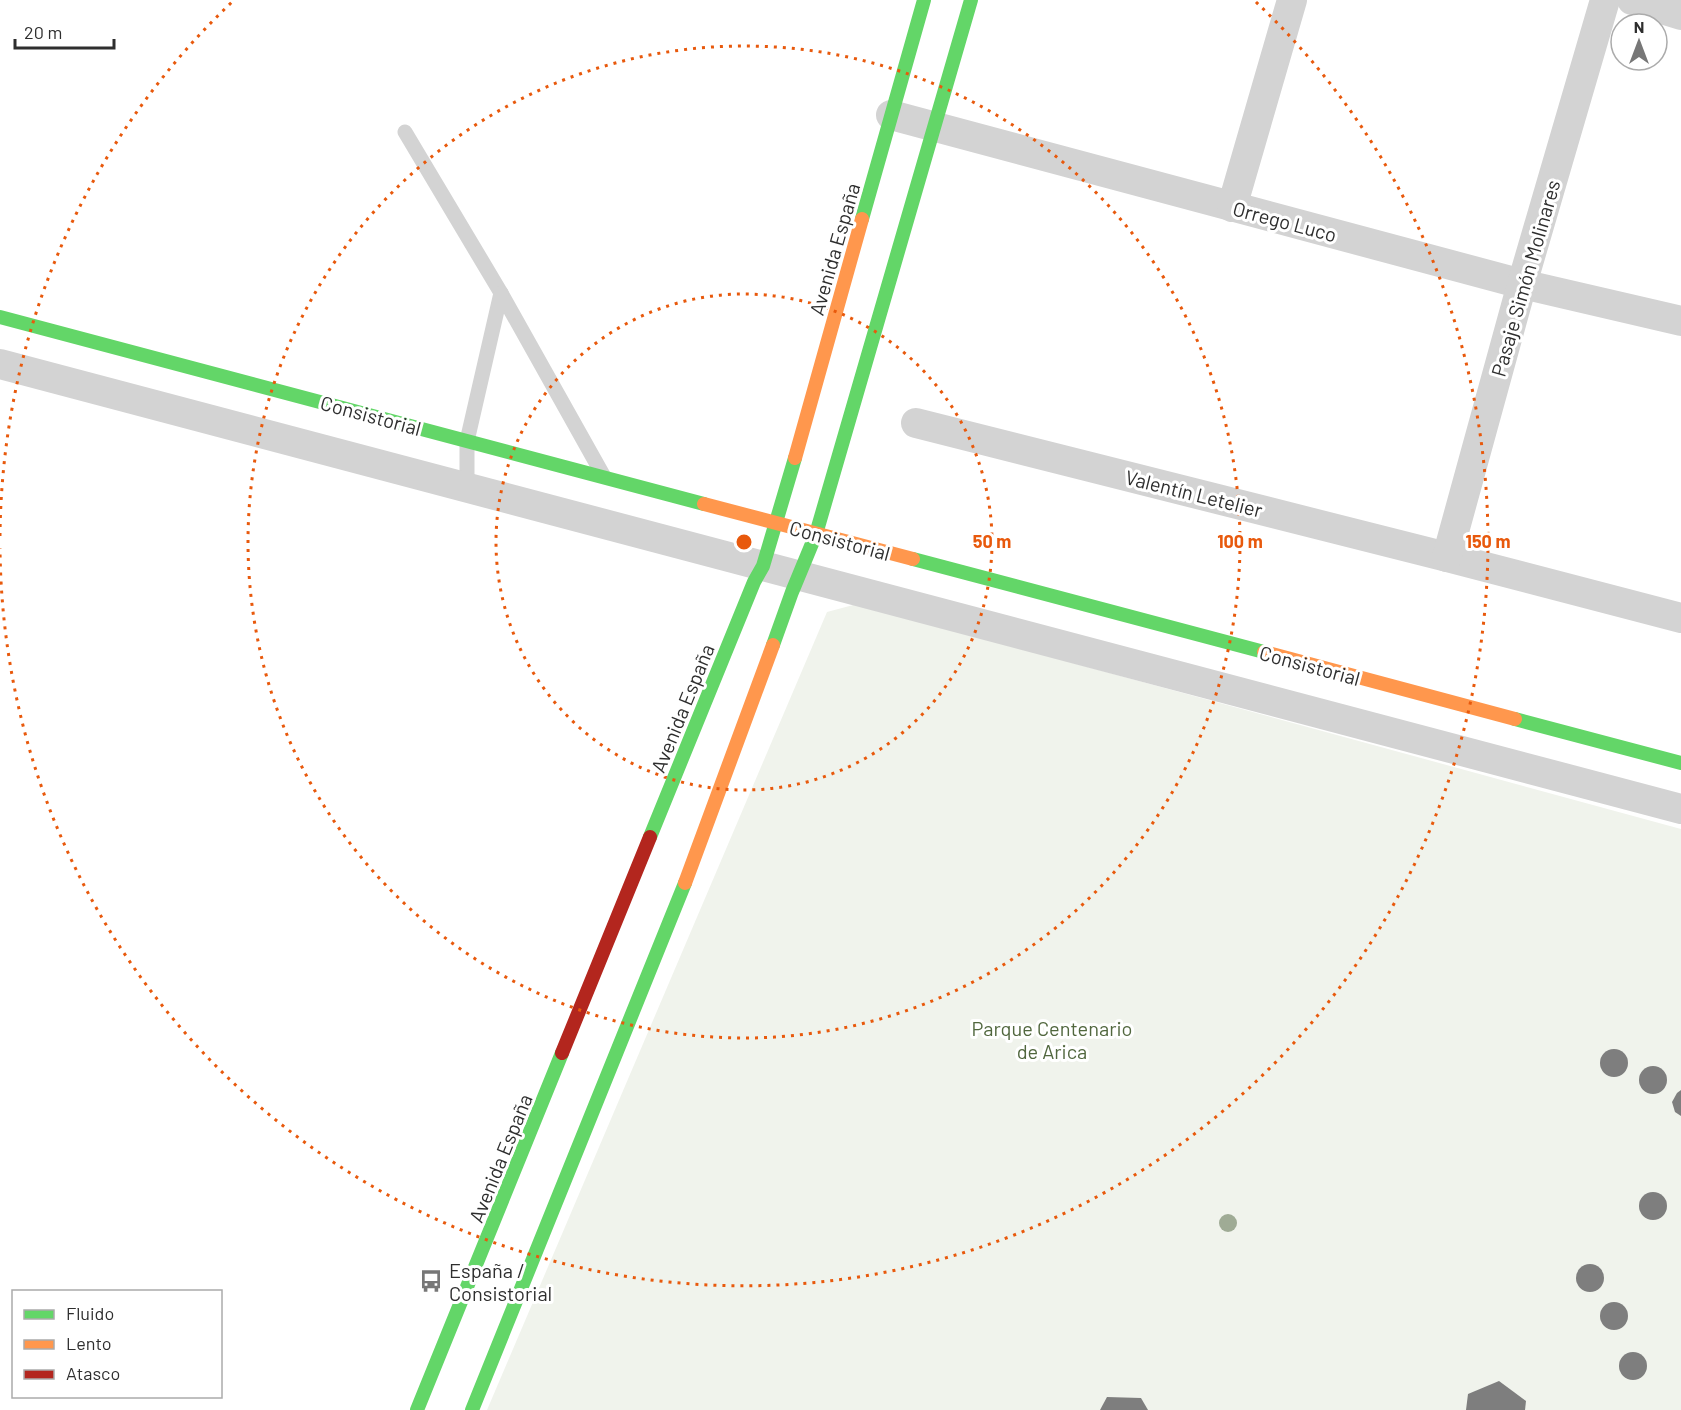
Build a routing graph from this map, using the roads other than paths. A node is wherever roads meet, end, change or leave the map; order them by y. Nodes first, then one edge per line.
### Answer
1 (924, 0) edge
2 (971, 0) edge
3 (1292, 0) edge
4 (1605, 0) edge
5 (1632, 0) edge
6 (1681, 15) edge
7 (891, 115) junction
8 (934, 128) junction
9 (405, 132) dead end
10 (1232, 207) junction
11 (1522, 284) junction
12 (501, 293) junction
13 (0, 317) edge
14 (1681, 321) edge
15 (0, 364) edge
16 (916, 423) dead end
17 (467, 441) junction
18 (604, 477) junction
19 (467, 488) junction
20 (777, 523) junction
21 (816, 534) junction
22 (1447, 557) junction
23 (763, 566) junction
24 (800, 575) junction
25 (1681, 618) edge
26 (1681, 763) edge
27 (1681, 808) edge
28 (417, 1410) edge
29 (472, 1410) edge

1 - 7 street, Avenida España
2 - 8 street
3 - 10 street
4 - 11 street, Pasaje Simón Molinares
5 - 6 street
7 - 8 street, Orrego Luco
7 - 20 street, Avenida España
8 - 10 street, Orrego Luco
8 - 21 street
9 - 12 lane
10 - 11 street, Orrego Luco
11 - 14 street, Orrego Luco
11 - 22 street, Pasaje Simón Molinares
12 - 17 lane
12 - 18 lane
13 - 17 street, Consistorial
15 - 19 street
16 - 22 street, Valentín Letelier
17 - 18 street, Consistorial
17 - 19 lane
18 - 20 street, Consistorial
19 - 23 street
20 - 21 street, Consistorial
20 - 23 street, Avenida España
21 - 24 street
21 - 26 street, Consistorial
22 - 25 street, Valentín Letelier
23 - 24 street
23 - 28 street, Avenida España
24 - 27 street
24 - 29 street

